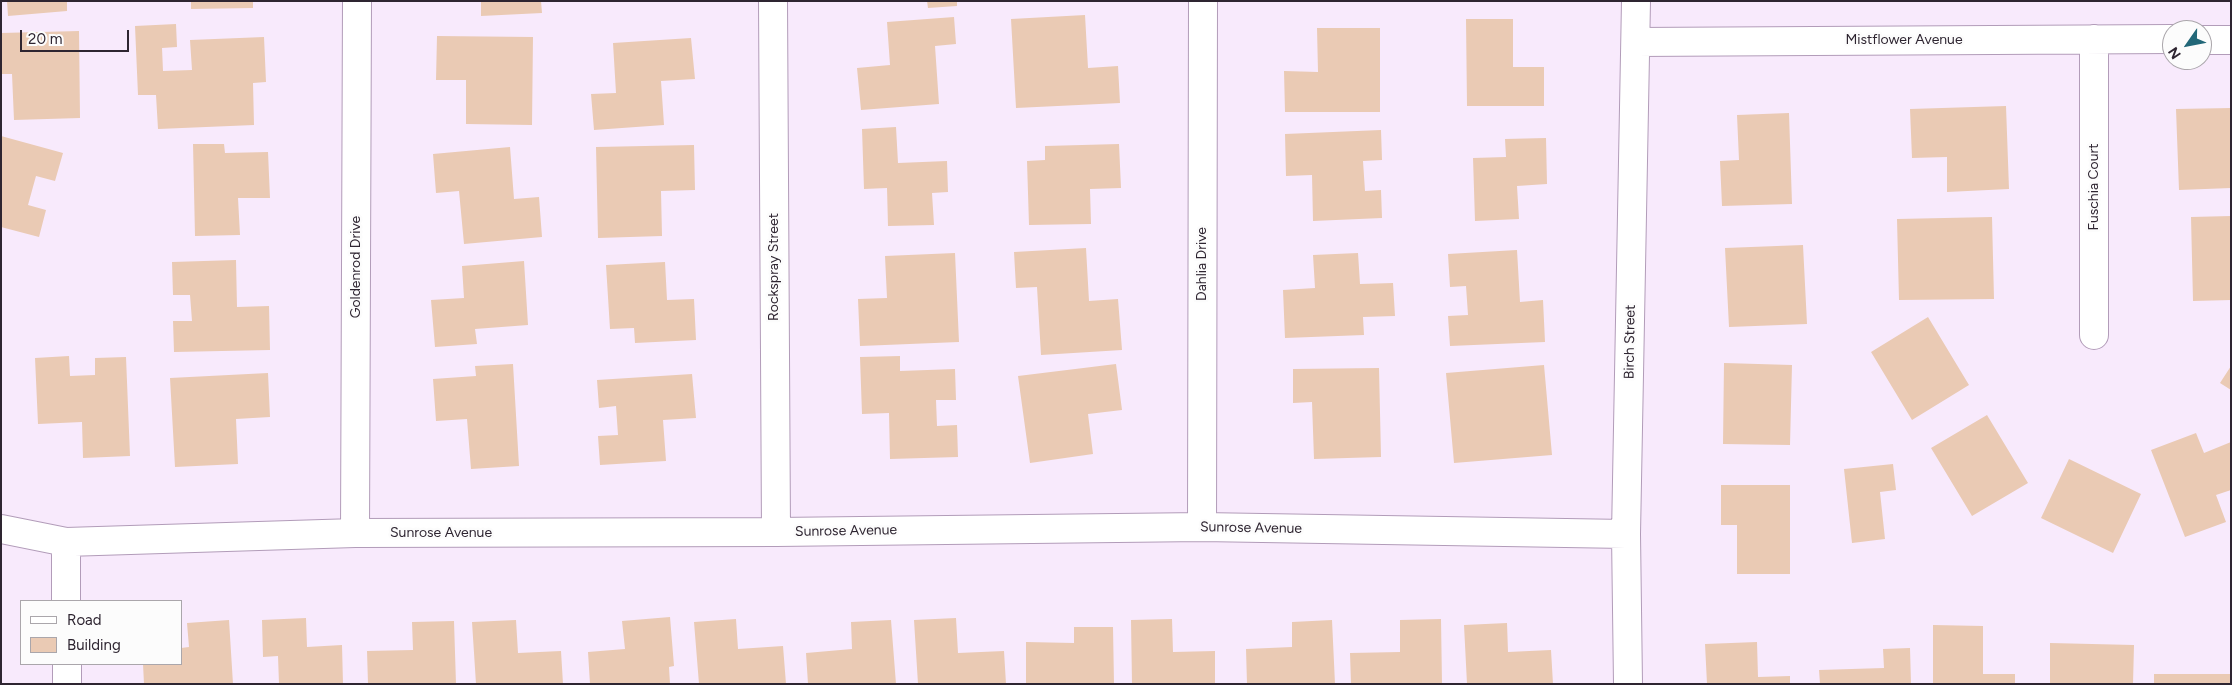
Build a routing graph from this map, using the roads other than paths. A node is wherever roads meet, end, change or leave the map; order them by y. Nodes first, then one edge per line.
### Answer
1 (357, 1) edge
2 (773, 1) edge
3 (1203, 1) edge
4 (1636, 1) edge
5 (2094, 39) junction
6 (2162, 40) edge
7 (2212, 40) edge
8 (2231, 40) edge
9 (1636, 42) junction
10 (2094, 335) dead end
11 (1202, 527) junction
12 (1, 529) edge
13 (776, 532) junction
14 (354, 533) junction
15 (1626, 534) junction
16 (66, 542) junction
17 (66, 600) edge
18 (67, 665) edge
19 (67, 684) edge
20 (1628, 684) edge

1 - 14 street, Goldenrod Drive
2 - 13 street, Rockspray Street
3 - 11 street, Dahlia Drive
4 - 9 street, Birch Street
5 - 6 street, Mistflower Avenue
5 - 9 street, Mistflower Avenue
5 - 10 street, Fuschia Court
7 - 8 street
9 - 15 street, Birch Street
11 - 13 street, Sunrose Avenue
11 - 15 street, Sunrose Avenue
12 - 16 street, Sunrose Avenue
13 - 14 street, Sunrose Avenue
14 - 16 street, Sunrose Avenue
15 - 20 street, Birch Street
16 - 17 street
18 - 19 street

